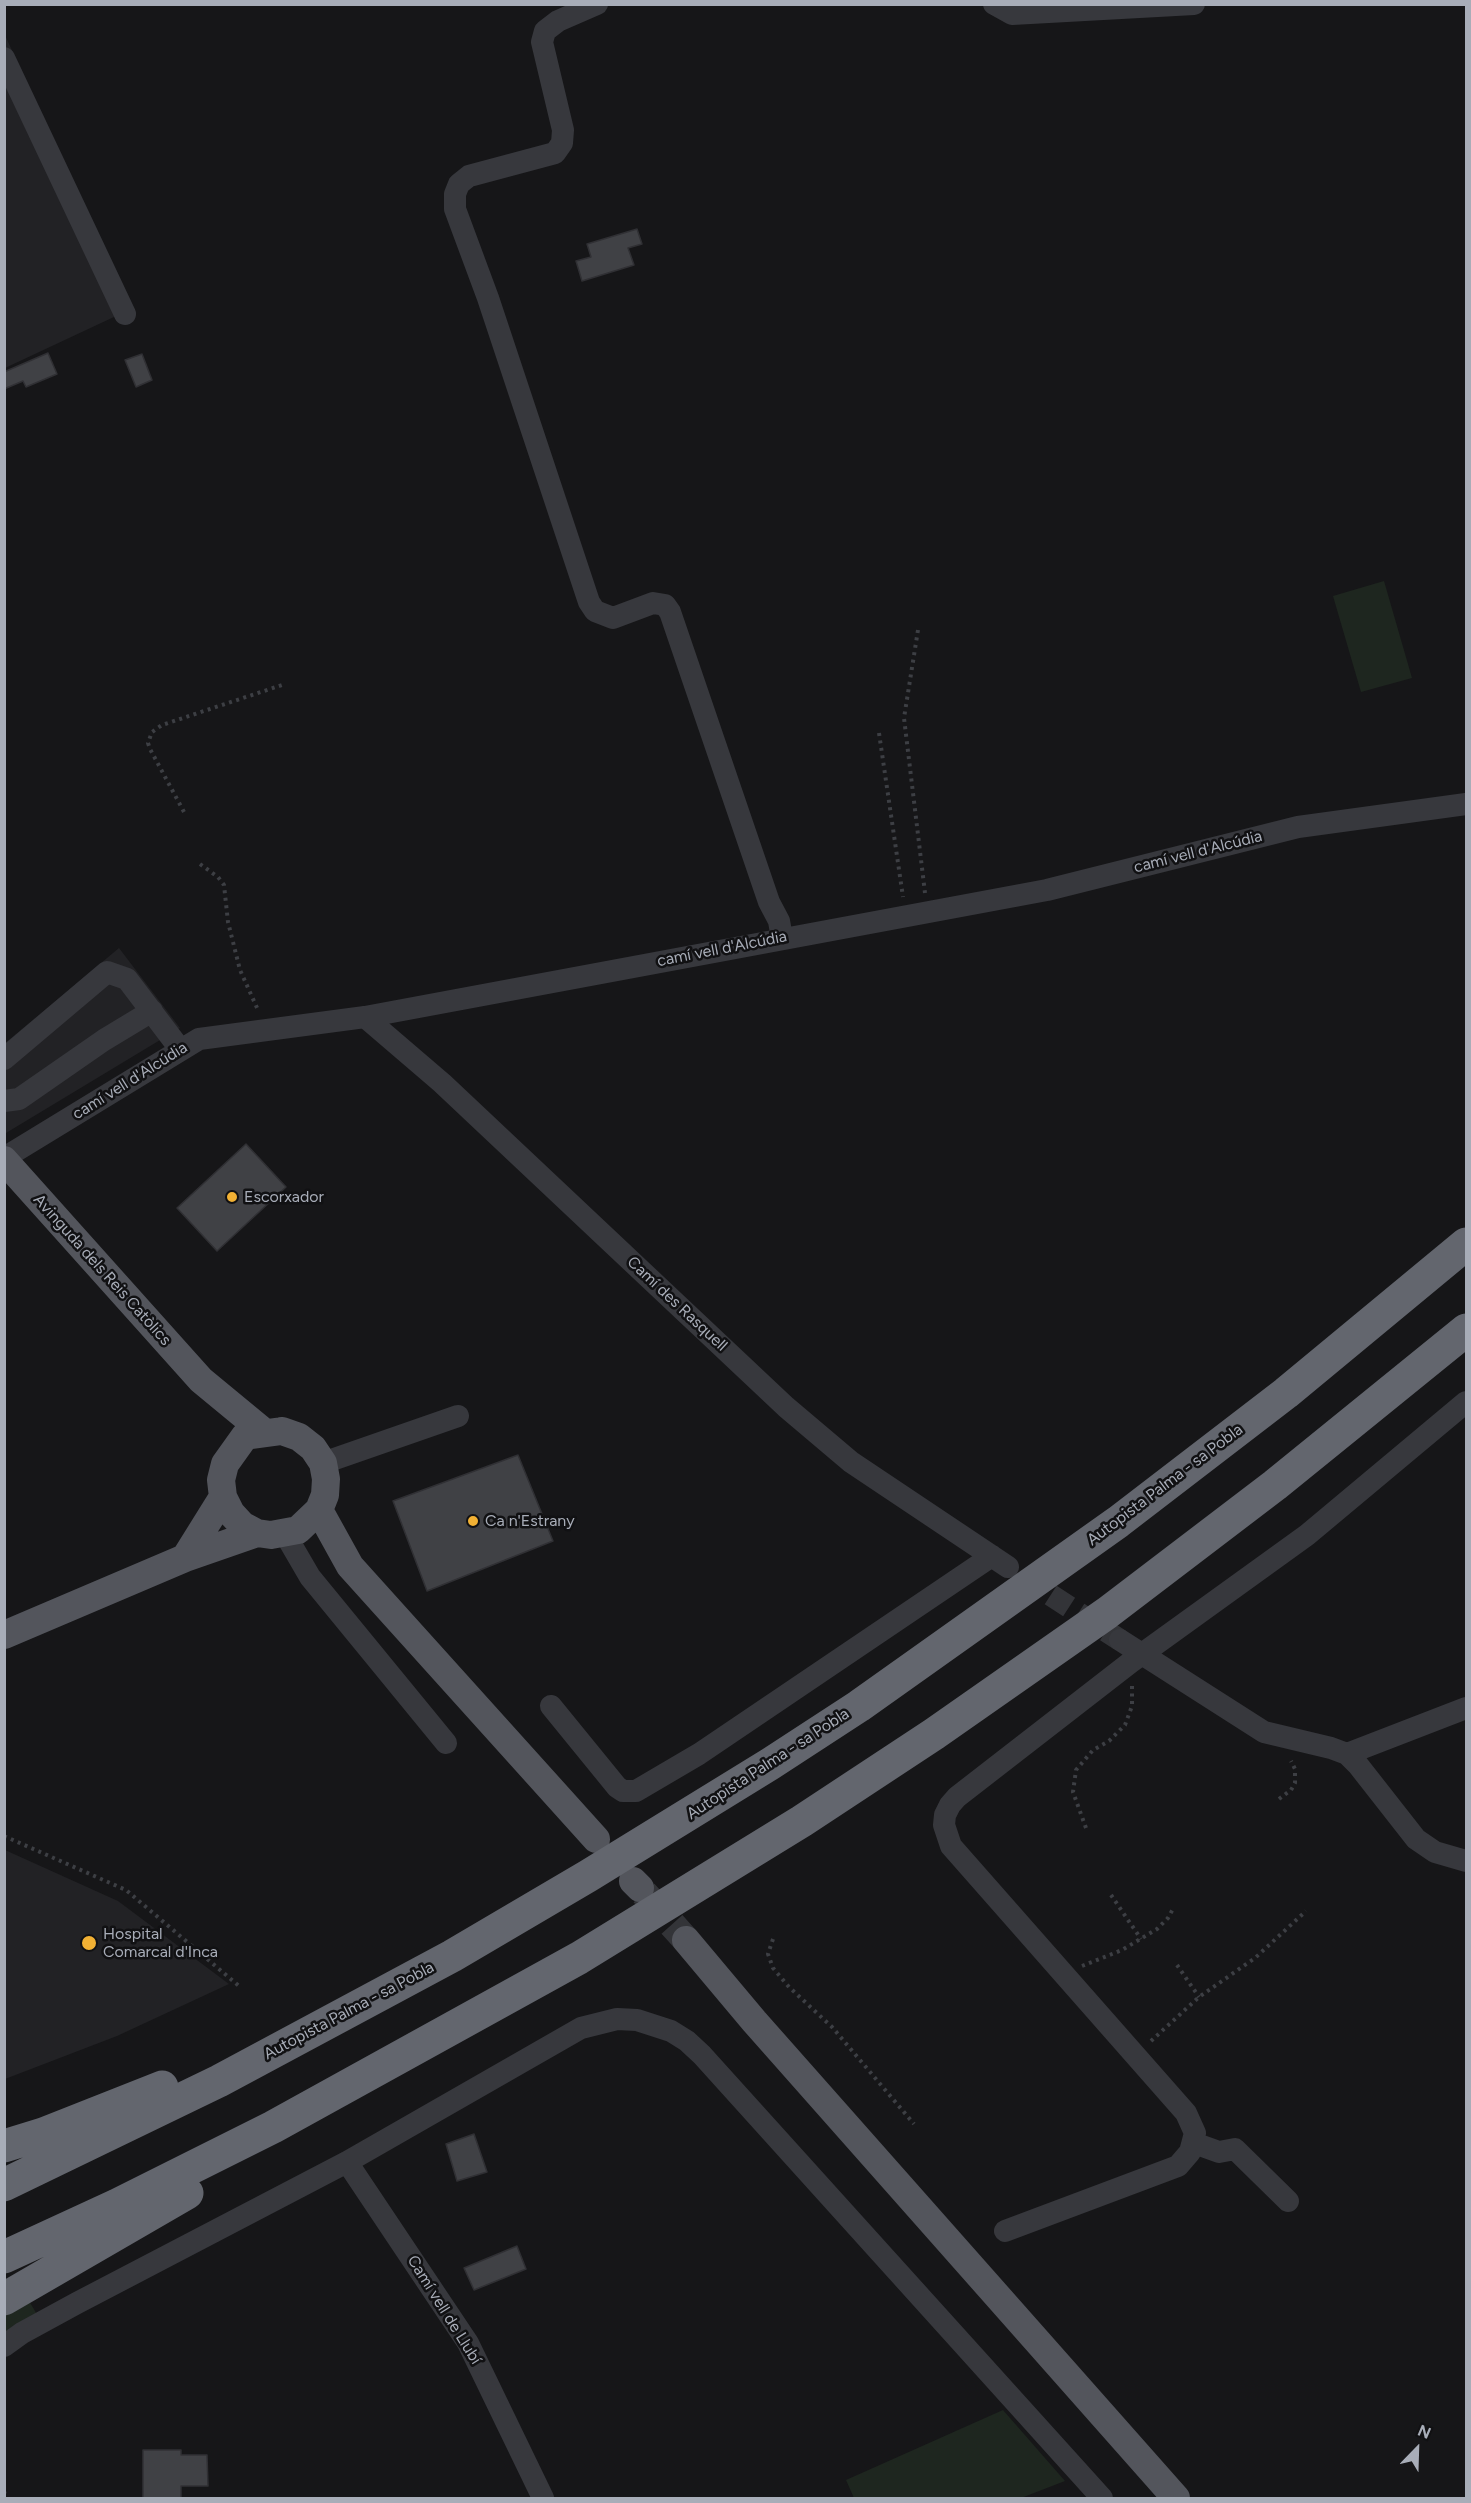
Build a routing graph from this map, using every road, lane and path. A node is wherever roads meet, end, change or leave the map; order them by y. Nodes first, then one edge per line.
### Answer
1 (597, 4) edge
2 (994, 4) edge
3 (1194, 4) edge
4 (4, 58) edge
5 (125, 314) dead end
6 (918, 630) dead end
7 (282, 685) dead end
8 (879, 733) dead end
9 (1467, 804) edge
10 (184, 812) dead end
11 (200, 864) dead end
12 (916, 914) junction
13 (782, 938) junction
14 (152, 1011) junction
15 (365, 1017) junction
16 (267, 1030) junction
17 (180, 1049) junction
18 (4, 1059) edge
19 (4, 1101) edge
20 (4, 1159) edge
21 (1467, 1244) edge
22 (1467, 1330) edge
23 (208, 1387) junction
24 (1467, 1402) edge
25 (458, 1416) dead end
26 (264, 1432) junction
27 (234, 1449) junction
28 (323, 1463) junction
29 (223, 1497) junction
30 (320, 1510) junction
31 (280, 1532) junction
32 (185, 1558) junction
33 (351, 1566) junction
34 (4, 1635) edge
35 (1120, 1640) tunnel mouth
36 (1136, 1658) junction
37 (551, 1706) dead end
38 (1467, 1708) edge
39 (1282, 1738) junction
40 (446, 1743) dead end
41 (1347, 1754) junction
42 (1279, 1799) dead end
43 (1086, 1828) dead end
44 (4, 1836) edge
45 (596, 1839) dead end
46 (1467, 1861) edge
47 (1111, 1895) dead end
48 (1174, 1907) dead end
49 (1306, 1911) dead end
50 (773, 1939) dead end
51 (1141, 1939) junction
52 (686, 1940) tunnel mouth
53 (1177, 1965) dead end
54 (1061, 1973) junction
55 (238, 1986) dead end
56 (1199, 1997) junction
57 (293, 2041) junction
58 (1135, 2056) junction
59 (914, 2124) dead end
60 (273, 2127) junction
61 (1194, 2143) junction
62 (4, 2146) edge
63 (348, 2162) junction
64 (4, 2184) edge
65 (1288, 2201) dead end
66 (1005, 2231) dead end
67 (4, 2257) edge
68 (4, 2299) edge
69 (4, 2346) edge
70 (4, 2491) edge
71 (6, 2499) edge
72 (543, 2499) edge
73 (1102, 2499) edge
74 (1176, 2499) edge

1 - 13 street
2 - 3 street
4 - 5 street
6 - 12 path
7 - 10 path
8 - 12 path
9 - 12 street, camí vell d'Alcúdia
11 - 16 path
12 - 13 street, camí vell d'Alcúdia
13 - 15 street, camí vell d'Alcúdia
14 - 17 street
14 - 18 street
14 - 19 street
15 - 16 street, camí vell d'Alcúdia
15 - 37 street, Camí des Rasquell
16 - 17 street, camí vell d'Alcúdia
17 - 20 street, camí vell d'Alcúdia
20 - 23 main road, Avinguda dels Reis Catòlics
21 - 57 highway, Autopista Palma - sa Pobla
22 - 60 highway
23 - 26 main road
23 - 27 main road
24 - 36 street
25 - 28 street
26 - 27 main road
26 - 28 main road
27 - 29 main road
28 - 30 main road
29 - 31 main road
29 - 32 main road
30 - 31 main road
30 - 33 main road
31 - 32 main road
31 - 33 main road
31 - 40 street
32 - 34 main road
33 - 45 main road
35 - 36 street
36 - 39 street
36 - 43 path
36 - 54 street
38 - 41 street
39 - 41 street
39 - 42 path
41 - 46 street
44 - 55 path
47 - 51 path
48 - 51 path
49 - 56 path
50 - 59 path
51 - 54 path
52 - 74 main road
53 - 56 path
54 - 58 street
56 - 58 path
57 - 62 highway
57 - 64 highway, Autopista Palma - sa Pobla
58 - 61 street
60 - 67 highway
60 - 68 highway
61 - 65 street
61 - 66 street
63 - 69 street
63 - 72 street, Camí vell de Llubí
63 - 73 street
70 - 71 path

